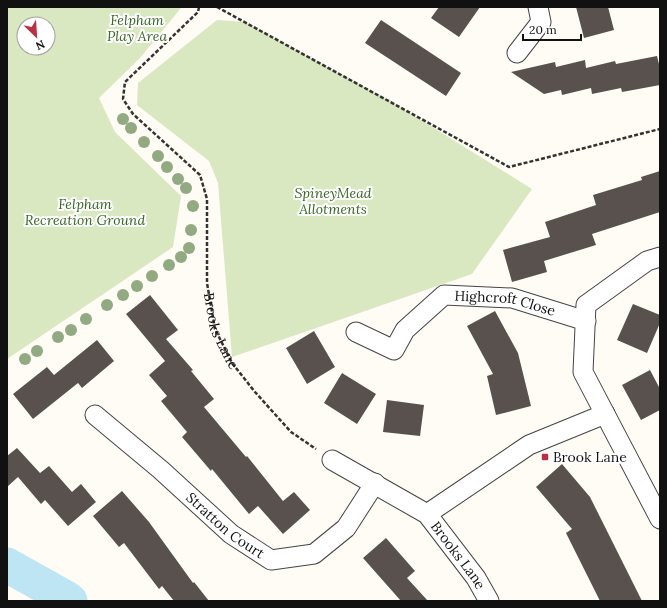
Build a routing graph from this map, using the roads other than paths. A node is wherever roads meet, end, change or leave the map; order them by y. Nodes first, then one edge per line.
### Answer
1 (538, 7) edge
2 (517, 53) dead end
3 (660, 256) edge
4 (586, 321) junction
5 (356, 332) dead end
6 (605, 414) junction
7 (95, 415) dead end
8 (332, 460) road end
9 (375, 483) junction
10 (427, 514) junction
11 (660, 519) edge
12 (489, 601) edge

1 - 2 street
3 - 4 street
4 - 5 street, Highcroft Close
4 - 6 street
6 - 10 street
6 - 11 street
7 - 9 street, Stratton Court
8 - 9 street, Brooks Lane
9 - 10 street, Brooks Lane
10 - 12 street, Brooks Lane

